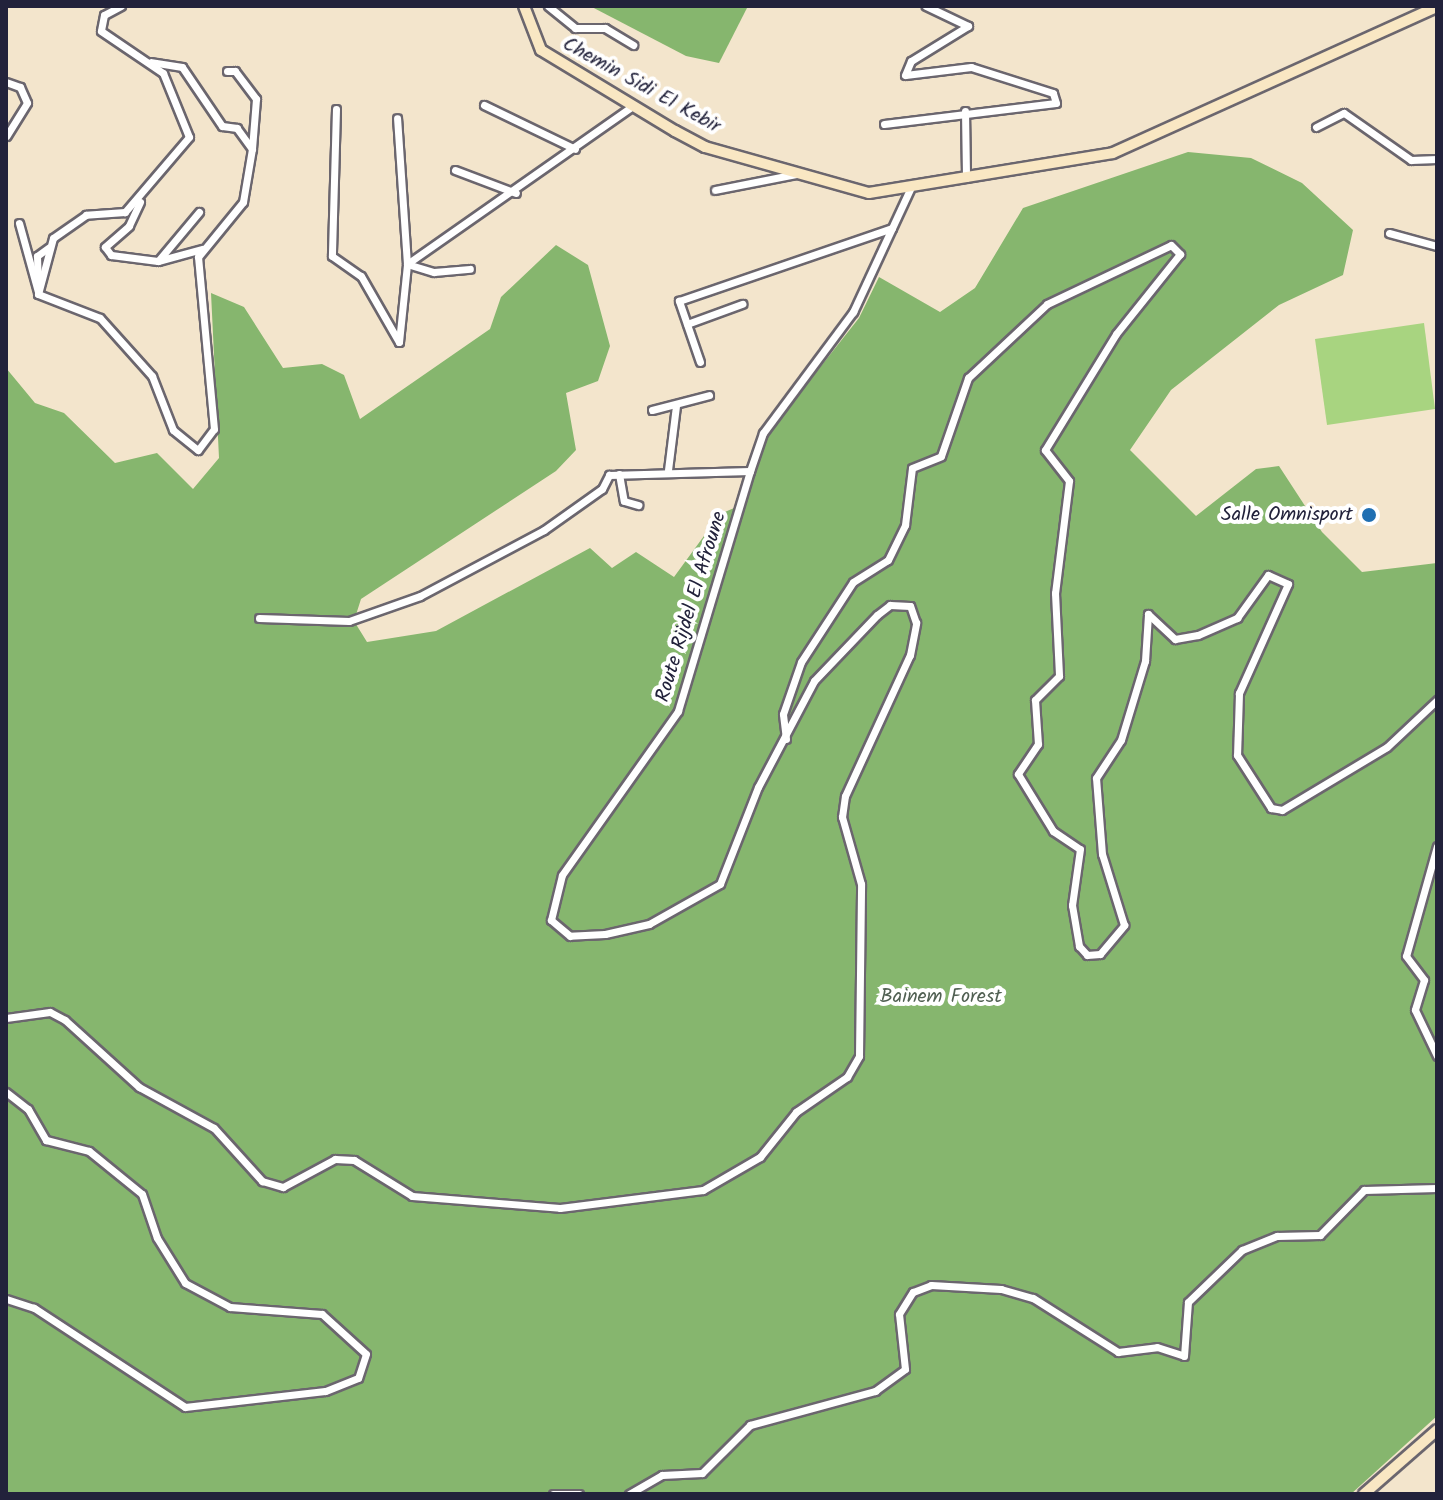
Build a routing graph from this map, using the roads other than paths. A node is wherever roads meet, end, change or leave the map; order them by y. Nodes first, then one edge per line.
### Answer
1 (121, 6) edge
2 (524, 6) edge
3 (548, 6) edge
4 (926, 6) edge
5 (1437, 7) edge
6 (633, 45) dead end
7 (151, 62) junction
8 (227, 71) dead end
9 (6, 82) edge
10 (637, 103) junction
11 (484, 105) dead end
12 (336, 109) dead end
13 (965, 111) junction
14 (397, 118) dead end
15 (884, 124) dead end
16 (1316, 127) dead end
17 (6, 136) edge
18 (252, 149) junction
19 (575, 149) junction
20 (1437, 159) edge
21 (455, 170) dead end
22 (798, 174) junction
23 (966, 180) junction
24 (910, 189) junction
25 (715, 190) dead end
26 (516, 193) junction
27 (140, 200) junction
28 (199, 212) dead end
29 (19, 223) dead end
30 (892, 228) junction
31 (1389, 233) dead end
32 (1437, 246) edge
33 (203, 249) junction
34 (158, 261) junction
35 (407, 264) junction
36 (470, 269) dead end
37 (38, 294) junction
38 (742, 304) dead end
39 (687, 324) junction
40 (700, 362) dead end
41 (709, 395) dead end
42 (676, 406) junction
43 (652, 410) dead end
44 (668, 470) junction
45 (750, 471) junction
46 (619, 474) junction
47 (638, 505) dead end
48 (259, 618) dead end
49 (1437, 700) edge
50 (786, 739) junction
51 (1437, 846) edge
52 (6, 1018) edge
53 (1437, 1056) edge
54 (6, 1092) edge
55 (1437, 1188) edge
56 (6, 1299) edge
57 (1437, 1430) edge
58 (553, 1494) edge
59 (579, 1494) edge
60 (629, 1494) edge
61 (1364, 1494) edge

1 - 7 street
2 - 10 street, Chemin Sidi El Kebir
3 - 6 street
4 - 13 street
5 - 23 street, Chemin Sidi El Kebir
7 - 18 street
7 - 27 street
8 - 18 street
9 - 17 street
10 - 19 street
10 - 22 street, Chemin Sidi El Kebir
11 - 19 street
12 - 35 street
13 - 15 street
13 - 23 street
14 - 35 street
16 - 20 street
18 - 33 street
19 - 26 street
21 - 26 street
22 - 24 street, Chemin Sidi El Kebir
22 - 25 street
23 - 24 street, Chemin Sidi El Kebir
24 - 30 street
26 - 35 street
27 - 34 street
27 - 37 street
28 - 34 street
29 - 37 street
30 - 39 street
30 - 45 street
31 - 32 street
33 - 34 street
33 - 37 street
35 - 36 street
38 - 39 street
39 - 40 street
41 - 42 street
42 - 43 street
42 - 44 street
44 - 45 street
44 - 46 street
45 - 50 street, Route Rijdel El Afroune
46 - 47 street
46 - 48 street
49 - 50 street
50 - 52 street, Route Rijdel El Afroune
51 - 53 street
54 - 56 street
55 - 60 street
57 - 61 street
58 - 59 street

